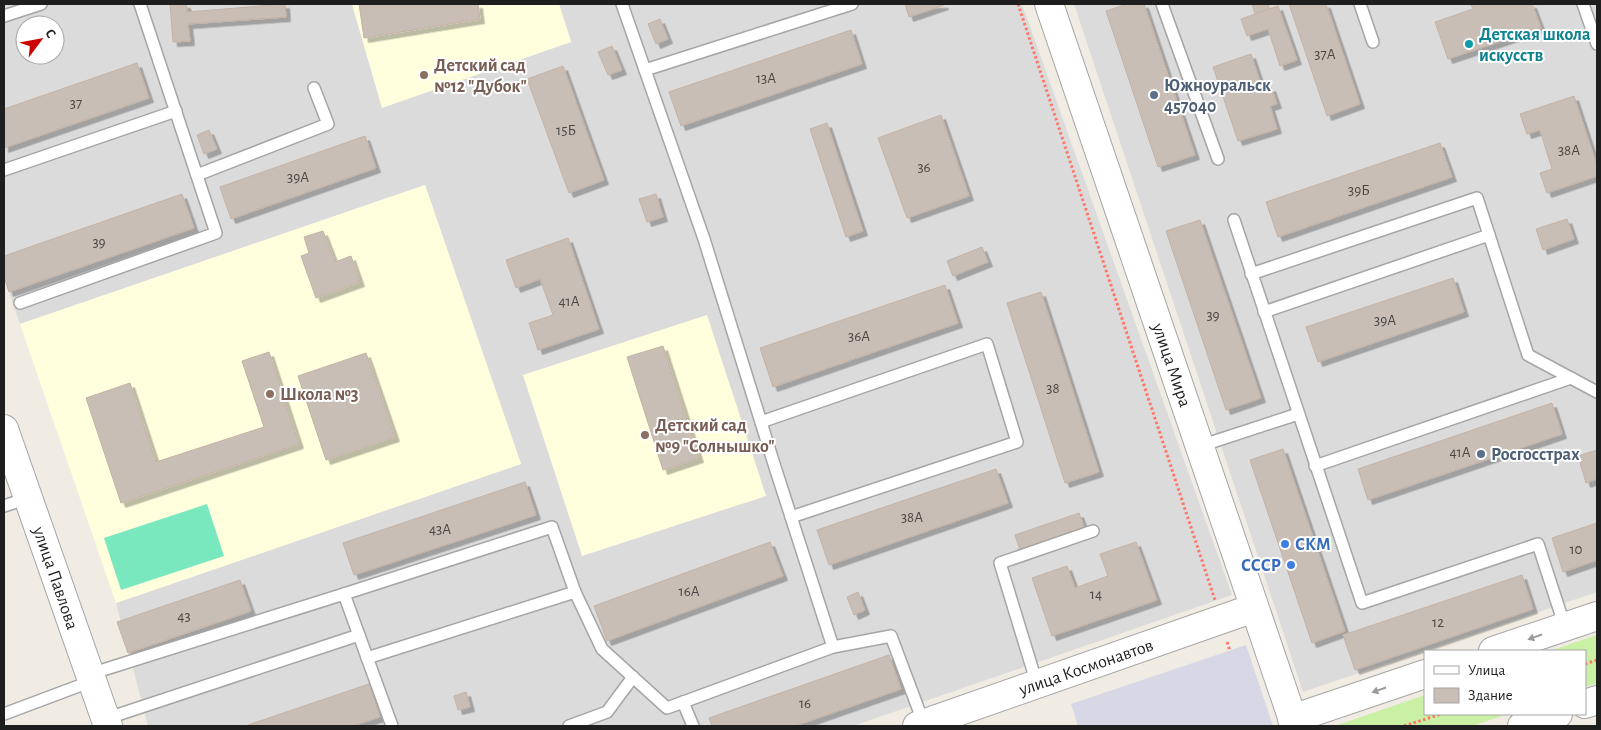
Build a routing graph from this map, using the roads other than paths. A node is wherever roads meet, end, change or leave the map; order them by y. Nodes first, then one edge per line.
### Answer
1 (41, 4) edge
2 (140, 4) edge
3 (622, 4) edge
4 (852, 4) edge
5 (1049, 4) edge
6 (1162, 4) edge
7 (1360, 4) edge
8 (1583, 4) edge
9 (4, 16) edge
10 (1373, 42) dead end
11 (1597, 44) edge
12 (645, 70) junction
13 (314, 88) dead end
14 (176, 111) junction
15 (1218, 159) dead end
16 (4, 170) edge
17 (197, 174) junction
18 (1234, 220) dead end
19 (1489, 235) junction
20 (1251, 274) junction
21 (20, 303) dead end
22 (1264, 312) junction
23 (1571, 378) junction
24 (1597, 392) edge
25 (1298, 414) junction
26 (760, 422) junction
27 (4, 429) edge
28 (1199, 446) junction
29 (1315, 466) junction
30 (16, 502) edge
31 (791, 517) junction
32 (1093, 531) dead end
33 (575, 592) junction
34 (344, 594) junction
35 (1254, 608) junction
36 (1597, 616) edge
37 (1565, 627) junction
38 (359, 635) junction
39 (833, 647) junction
40 (1496, 650) edge
41 (367, 658) junction
42 (1424, 674) edge
43 (633, 677) junction
44 (91, 678) junction
45 (1037, 684) junction
46 (684, 702) junction
47 (4, 714) edge
48 (1555, 715) edge
49 (107, 723) edge
50 (1293, 723) edge
51 (920, 725) edge
52 (392, 726) edge
53 (570, 726) edge
54 (693, 726) edge
55 (1522, 726) edge

1 - 9 lane
2 - 14 lane
3 - 12 lane
4 - 12 lane
5 - 28 street, улица Мира
6 - 15 lane
7 - 10 lane
8 - 11 lane
12 - 26 lane
13 - 17 lane
14 - 16 lane
14 - 17 lane
17 - 21 lane
18 - 20 lane
19 - 20 lane
19 - 22 lane
19 - 23 lane
20 - 22 lane
22 - 25 lane
23 - 24 lane
23 - 29 lane
25 - 28 lane
25 - 29 lane
26 - 31 lane
26 - 31 lane
27 - 30 street, улица Павлова
28 - 35 street, улица Мира
29 - 37 lane
30 - 44 street, улица Павлова
31 - 39 lane
32 - 45 lane
33 - 34 lane
33 - 41 lane
33 - 43 lane
34 - 38 lane
34 - 44 lane
35 - 45 street, улица Космонавтов
35 - 50 street, улица Мира
36 - 37 street
37 -> 40 street
38 - 41 lane
38 - 49 lane
39 - 46 lane
39 - 51 lane
41 - 52 lane
42 -> 50 street
43 - 46 lane
43 - 53 lane
44 - 47 lane
44 - 49 street, улица Павлова
45 - 51 street, улица Космонавтов
46 - 54 lane
48 - 55 street

